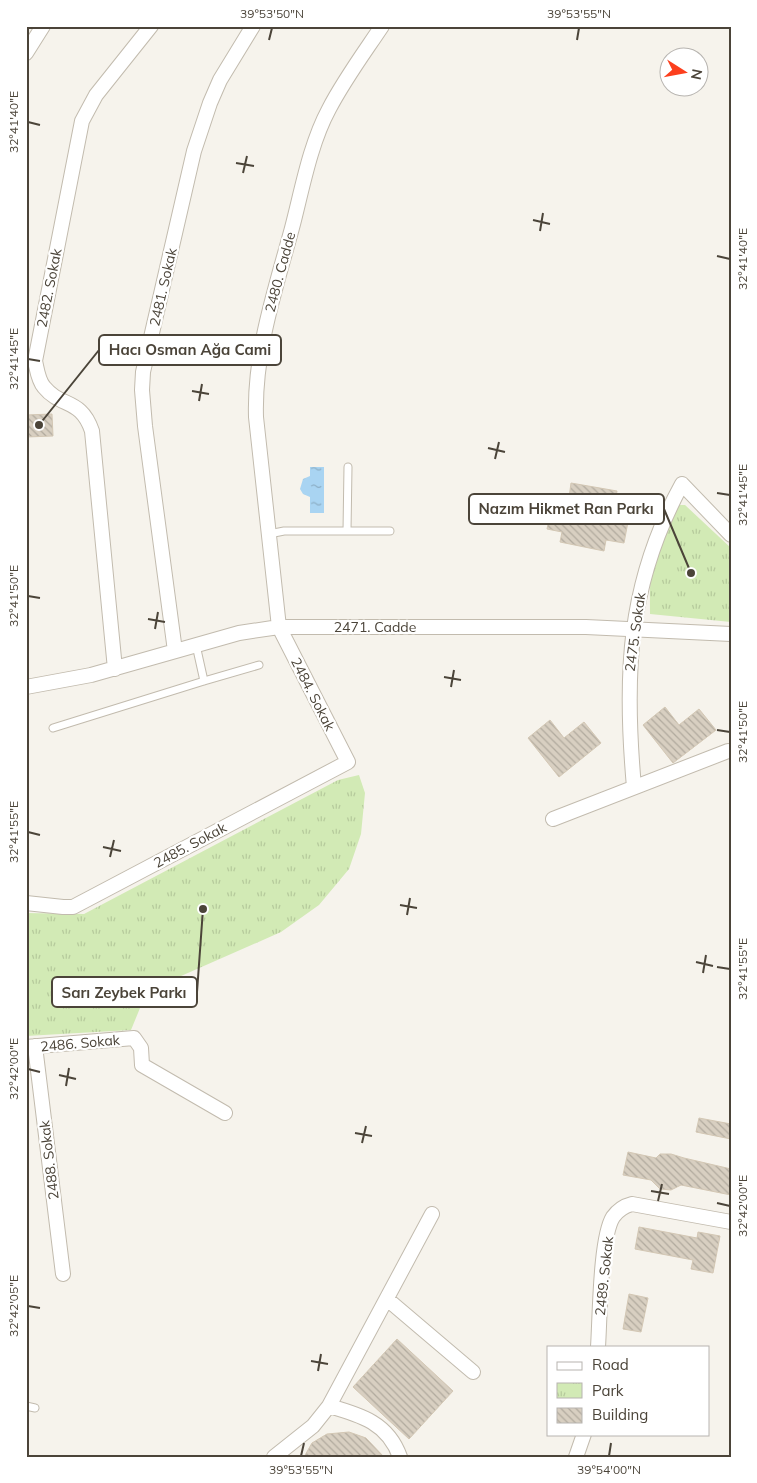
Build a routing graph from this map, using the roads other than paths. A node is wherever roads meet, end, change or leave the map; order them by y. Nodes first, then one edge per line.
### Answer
1 (43, 26) edge
2 (151, 26) edge
3 (253, 26) edge
4 (382, 26) edge
5 (26, 53) edge
6 (348, 467) dead end
7 (347, 531) junction
8 (390, 531) dead end
9 (270, 534) junction
10 (731, 535) edge
11 (279, 627) junction
12 (634, 629) junction
13 (731, 634) edge
14 (196, 645) junction
15 (175, 651) junction
16 (259, 665) dead end
17 (115, 669) junction
18 (204, 681) junction
19 (26, 687) edge
20 (53, 728) dead end
21 (728, 751) dead end
22 (348, 762) joint
23 (634, 787) junction
24 (552, 819) dead end
25 (26, 903) edge
26 (31, 1047) edge
27 (225, 1113) dead end
28 (432, 1214) dead end
29 (731, 1222) edge
30 (63, 1274) dead end
31 (387, 1299) junction
32 (598, 1346) edge
33 (473, 1372) dead end
34 (26, 1406) edge
35 (329, 1406) junction
36 (35, 1408) dead end
37 (583, 1436) edge
38 (274, 1457) edge
39 (400, 1457) edge
40 (576, 1457) edge

1 - 5 street
2 - 17 street, 2482. Sokak
3 - 15 street, 2481. Sokak
4 - 9 street, 2480. Cadde
6 - 7 lane
7 - 8 lane
7 - 9 lane
9 - 11 street, 2480. Cadde
10 - 12 street, 2475. Sokak
11 - 12 street, 2471. Cadde
11 - 14 street, 2471. Cadde
11 - 22 street, 2484. Sokak
12 - 13 street, 2471. Cadde
12 - 23 street, 2475. Sokak
14 - 15 street, 2471. Cadde
14 - 18 lane
15 - 17 street, 2471. Cadde
16 - 18 lane
17 - 19 street, 2471. Cadde
18 - 20 lane
21 - 23 street
22 - 25 street, 2485. Sokak
23 - 24 street
26 - 27 street, 2486. Sokak
26 - 30 street, 2488. Sokak
28 - 31 street
29 - 32 street, 2489. Sokak
31 - 33 street
31 - 35 street
34 - 36 lane
35 - 38 street
35 - 39 street
37 - 40 street

